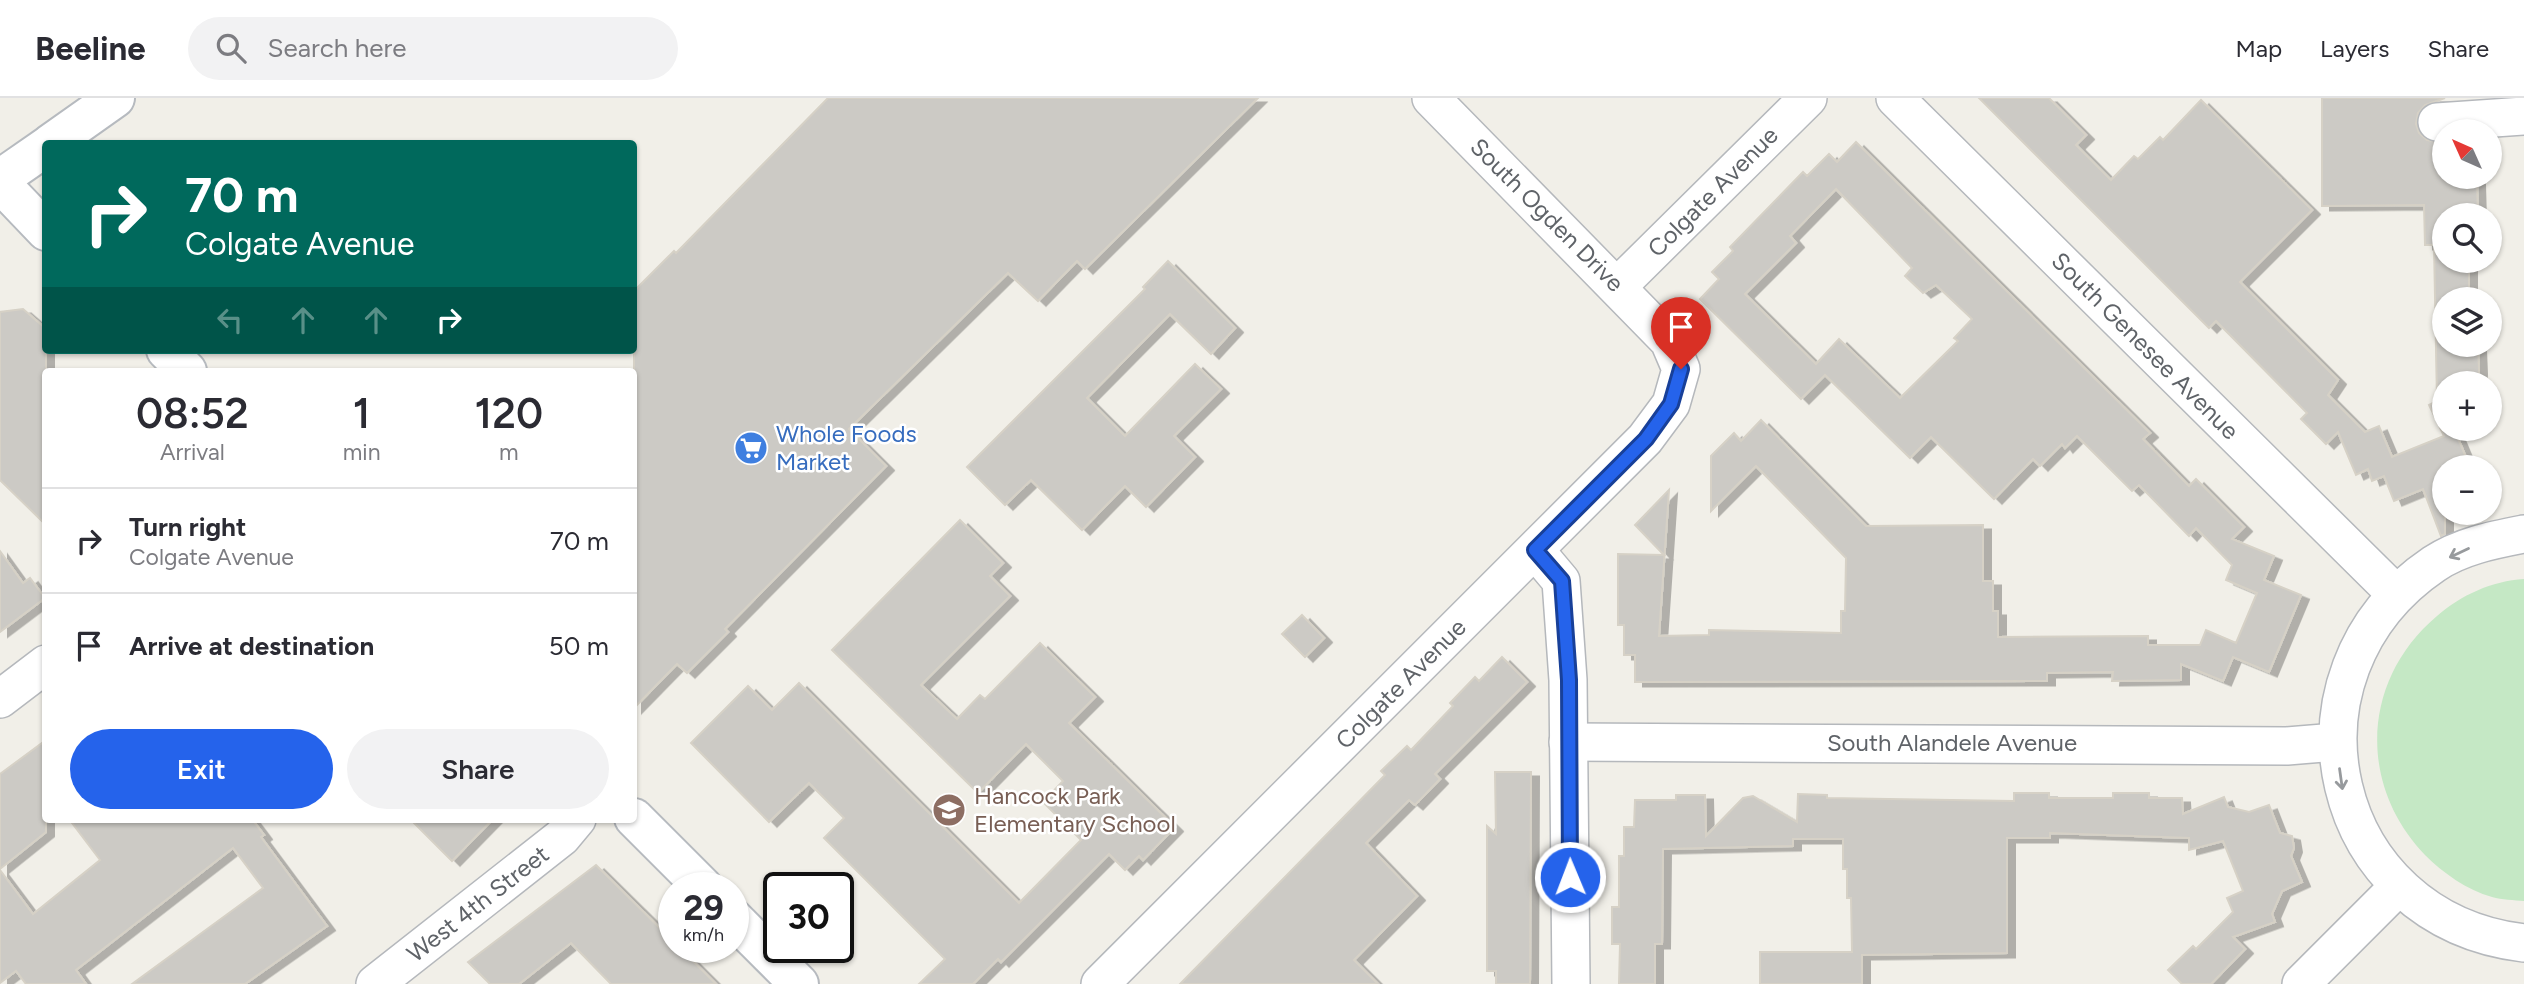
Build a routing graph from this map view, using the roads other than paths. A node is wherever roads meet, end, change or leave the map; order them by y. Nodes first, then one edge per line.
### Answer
1 (115, 98) edge
2 (1431, 98) edge
3 (1808, 98) edge
4 (1895, 98) edge
5 (2524, 116) edge
6 (2480, 119) edge
7 (56, 140) edge
8 (42, 150) edge
9 (0, 181) edge
10 (42, 227) edge
11 (1618, 286) junction
12 (170, 354) edge
13 (184, 368) edge
14 (1681, 369) joint
15 (2524, 534) edge
16 (1535, 550) junction
17 (2396, 594) junction
18 (42, 667) edge
19 (0, 699) edge
20 (2336, 742) junction
21 (1568, 743) junction
22 (637, 821) edge
23 (574, 823) edge
24 (688, 872) edge
25 (2398, 887) junction
26 (749, 934) edge
27 (2524, 943) edge
28 (375, 984) edge
29 (799, 984) edge
30 (1100, 984) edge
31 (1571, 984) edge
32 (2301, 984) edge

1 - 7 main road
2 - 11 street, South Ogden Drive
3 - 11 street, Colgate Avenue
4 - 17 street, South Genesee Avenue
5 - 6 street
8 - 9 main road
9 - 10 main road
11 - 14 street, South Ogden Drive
12 - 13 main road
14 - 16 street, Colgate Avenue
15 -> 17 street
16 - 21 street
16 - 30 street, Colgate Avenue
17 - 20 street
18 - 19 street
20 - 21 street, South Alandele Avenue
20 -> 25 street
21 - 31 street
22 - 24 main road
23 - 28 street, West 4th Street
25 - 27 street
25 - 32 street
26 - 29 main road

